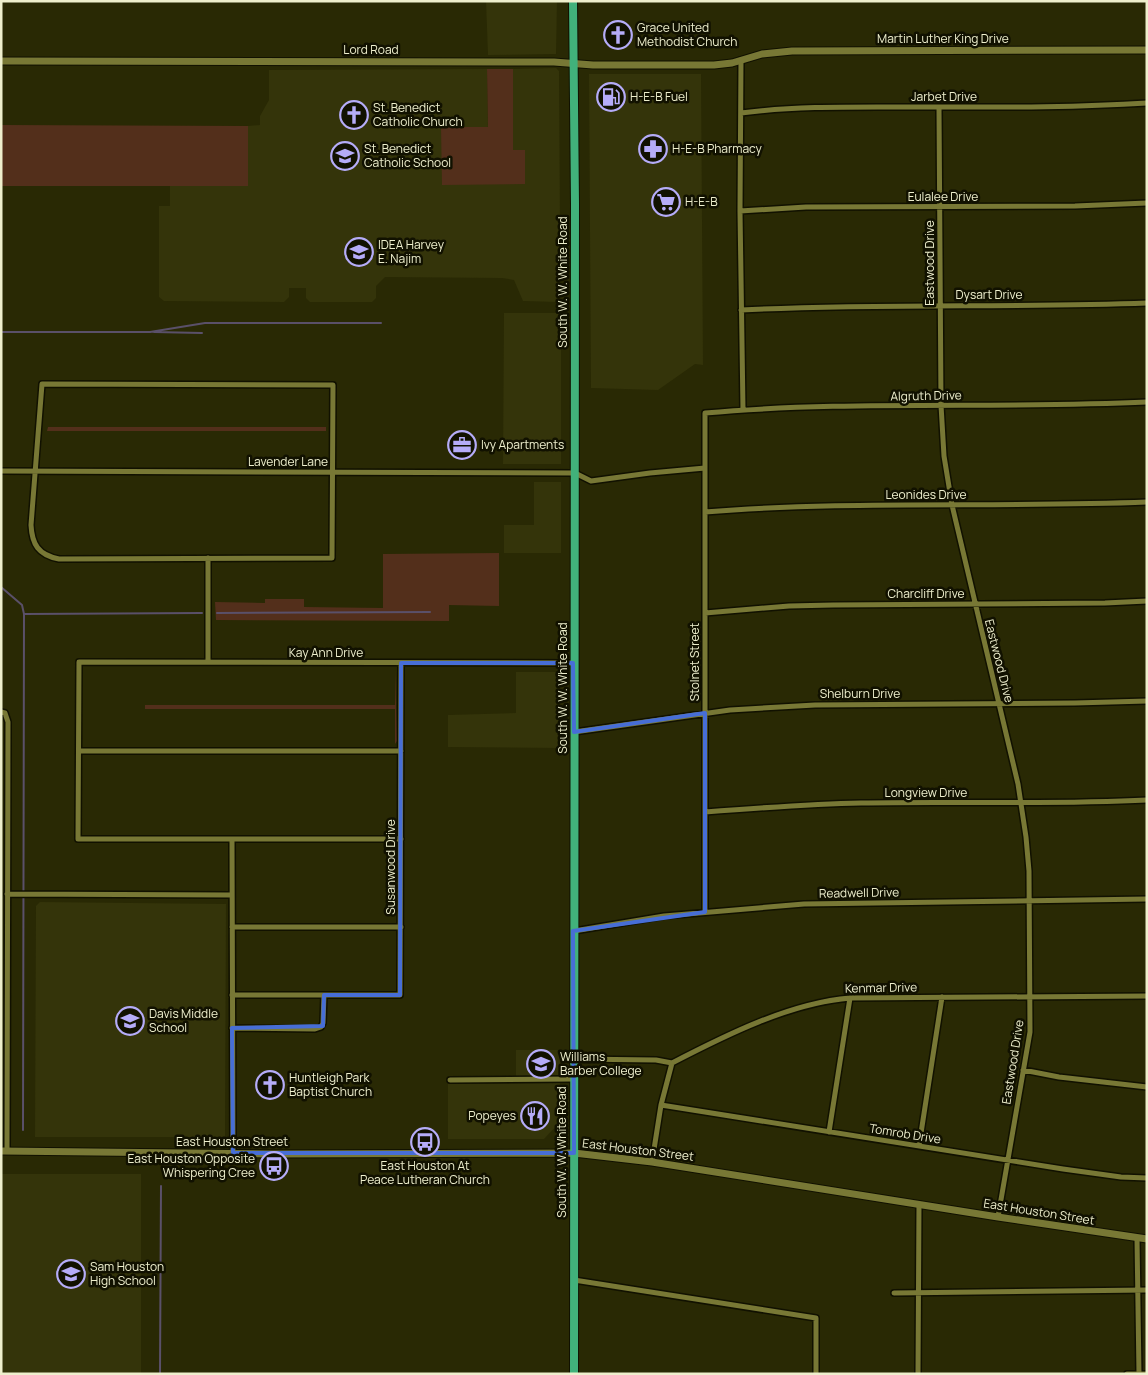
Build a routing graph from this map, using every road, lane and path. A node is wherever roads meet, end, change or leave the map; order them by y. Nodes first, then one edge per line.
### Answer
1 (573, 1) edge
2 (1147, 50) edge
3 (741, 60) junction
4 (1, 61) edge
5 (574, 64) junction
6 (1147, 103) edge
7 (939, 107) junction
8 (740, 113) junction
9 (1147, 203) edge
10 (940, 206) junction
11 (740, 211) junction
12 (1147, 303) edge
13 (941, 306) junction
14 (741, 310) junction
15 (1147, 402) edge
16 (941, 405) junction
17 (744, 409) junction
18 (705, 413) joint
19 (705, 468) junction
20 (1, 471) edge
21 (36, 471) junction
22 (332, 472) junction
23 (575, 473) junction
24 (1147, 502) edge
25 (952, 505) junction
26 (705, 512) junction
27 (208, 558) junction
28 (1147, 601) edge
29 (974, 604) junction
30 (705, 613) junction
31 (208, 662) junction
32 (401, 663) junction
33 (574, 663) junction
34 (1147, 701) edge
35 (1000, 704) junction
36 (3, 712) edge
37 (705, 713) junction
38 (574, 732) junction
39 (79, 751) junction
40 (401, 751) junction
41 (1147, 800) edge
42 (1022, 803) junction
43 (705, 812) junction
44 (4, 820) edge
45 (232, 839) junction
46 (401, 839) junction
47 (7, 894) junction
48 (232, 894) junction
49 (1147, 899) edge
50 (1030, 902) junction
51 (705, 912) junction
52 (232, 927) junction
53 (401, 927) junction
54 (4, 930) edge
55 (573, 931) junction
56 (232, 995) junction
57 (324, 995) junction
58 (1147, 996) edge
59 (942, 997) junction
60 (1030, 997) junction
61 (850, 998) junction
62 (232, 1028) junction
63 (4, 1039) edge
64 (574, 1059) junction
65 (672, 1063) junction
66 (1023, 1070) junction
67 (574, 1079) junction
68 (450, 1080) dead end
69 (1147, 1087) edge
70 (661, 1105) junction
71 (829, 1132) junction
72 (919, 1146) junction
73 (4, 1151) edge
74 (574, 1153) junction
75 (233, 1154) junction
76 (1007, 1160) junction
77 (652, 1162) junction
78 (1147, 1178) edge
79 (919, 1204) junction
80 (998, 1217) junction
81 (1137, 1238) junction
82 (1147, 1239) edge
83 (574, 1280) junction
84 (1137, 1290) junction
85 (1147, 1290) edge
86 (894, 1293) dead end
87 (918, 1293) junction
88 (574, 1374) edge
89 (816, 1374) edge
90 (918, 1374) edge
91 (1127, 1374) edge
92 (1138, 1374) edge
93 (1147, 1374) edge

1 - 5 main road, South W. W. White Road
2 - 3 main road, Martin Luther King Drive
3 - 5 main road, Lord Road
3 - 8 street
4 - 5 main road, Lord Road
5 - 23 main road, South W. W. White Road
6 - 7 street, Jarbet Drive
7 - 8 street, Jarbet Drive
7 - 10 street, Eastwood Drive
8 - 11 street
9 - 10 street, Eulalee Drive
10 - 11 street, Eulalee Drive
10 - 13 street, Eastwood Drive
11 - 14 street
12 - 13 street, Dysart Drive
13 - 14 street, Dysart Drive
13 - 16 street, Eastwood Drive
14 - 17 street
15 - 16 street, Algruth Drive
16 - 17 street, Algruth Drive
16 - 25 street, Eastwood Drive
17 - 18 street, Algruth Drive
18 - 19 street, Stolnet Street
19 - 23 street
19 - 26 street, Stolnet Street
20 - 21 street, Lavender Lane
21 - 22 street, Lavender Lane
21 - 22 street
21 - 27 street
22 - 23 street, Lavender Lane
22 - 27 street
23 - 33 main road, South W. W. White Road
24 - 25 street, Leonides Drive
25 - 26 street, Leonides Drive
25 - 29 street, Eastwood Drive
26 - 30 street, Stolnet Street
27 - 31 street
28 - 29 street, Charcliff Drive
29 - 30 street, Charcliff Drive
29 - 35 street, Eastwood Drive
30 - 37 street, Stolnet Street
31 - 32 street, Kay Ann Drive
31 - 39 street, Kay Ann Drive
32 - 33 street, Kay Ann Drive
32 - 40 street, Susanwood Drive
33 - 38 main road, South W. W. White Road
34 - 35 street, Shelburn Drive
35 - 37 street, Shelburn Drive
35 - 42 street, Eastwood Drive
36 - 44 street
37 - 38 street, Shelburn Drive
37 - 43 street, Stolnet Street
38 - 55 main road, South W. W. White Road
39 - 40 street
39 - 45 street
40 - 46 street, Susanwood Drive
41 - 42 street, Longview Drive
42 - 43 street, Longview Drive
42 - 50 street, Eastwood Drive
43 - 51 street, Stolnet Street
44 - 47 street
45 - 46 street
45 - 48 street
46 - 53 street, Susanwood Drive
47 - 48 street
47 - 54 street
48 - 52 street
49 - 50 street, Readwell Drive
50 - 51 street, Readwell Drive
50 - 60 street, Eastwood Drive
51 - 55 street, Readwell Drive
52 - 53 street
52 - 56 street
53 - 57 street, Susanwood Drive
54 - 63 street
55 - 64 main road, South W. W. White Road
56 - 57 street, Susanwood Drive
56 - 62 street
57 - 62 street
58 - 60 street, Kenmar Drive
59 - 60 street, Kenmar Drive
59 - 61 street, Kenmar Drive
59 - 72 street
60 - 66 street, Eastwood Drive
61 - 65 street, Kenmar Drive
61 - 71 street
62 - 75 street
63 - 73 street
64 - 65 street
64 - 67 main road, South W. W. White Road
65 - 70 street
66 - 69 street
66 - 76 street, Eastwood Drive
67 - 68 street
67 - 74 main road, South W. W. White Road
70 - 71 street, Tomrob Drive
70 - 77 street
71 - 72 street, Tomrob Drive
72 - 76 street, Tomrob Drive
73 - 75 main road, East Houston Street
74 - 75 main road, East Houston Street
74 - 77 main road, East Houston Street
74 - 83 main road, South W. W. White Road
76 - 78 street, Tomrob Drive
76 - 80 street, Eastwood Drive
77 - 79 main road, East Houston Street
79 - 80 main road, East Houston Street
79 - 87 street
80 - 81 main road, East Houston Street
81 - 82 main road, East Houston Street
81 - 84 street
83 - 88 main road, South W. W. White Road
83 - 89 street
84 - 85 street
84 - 87 street
84 - 92 street
86 - 87 street
87 - 90 street
91 - 92 street
92 - 93 street

